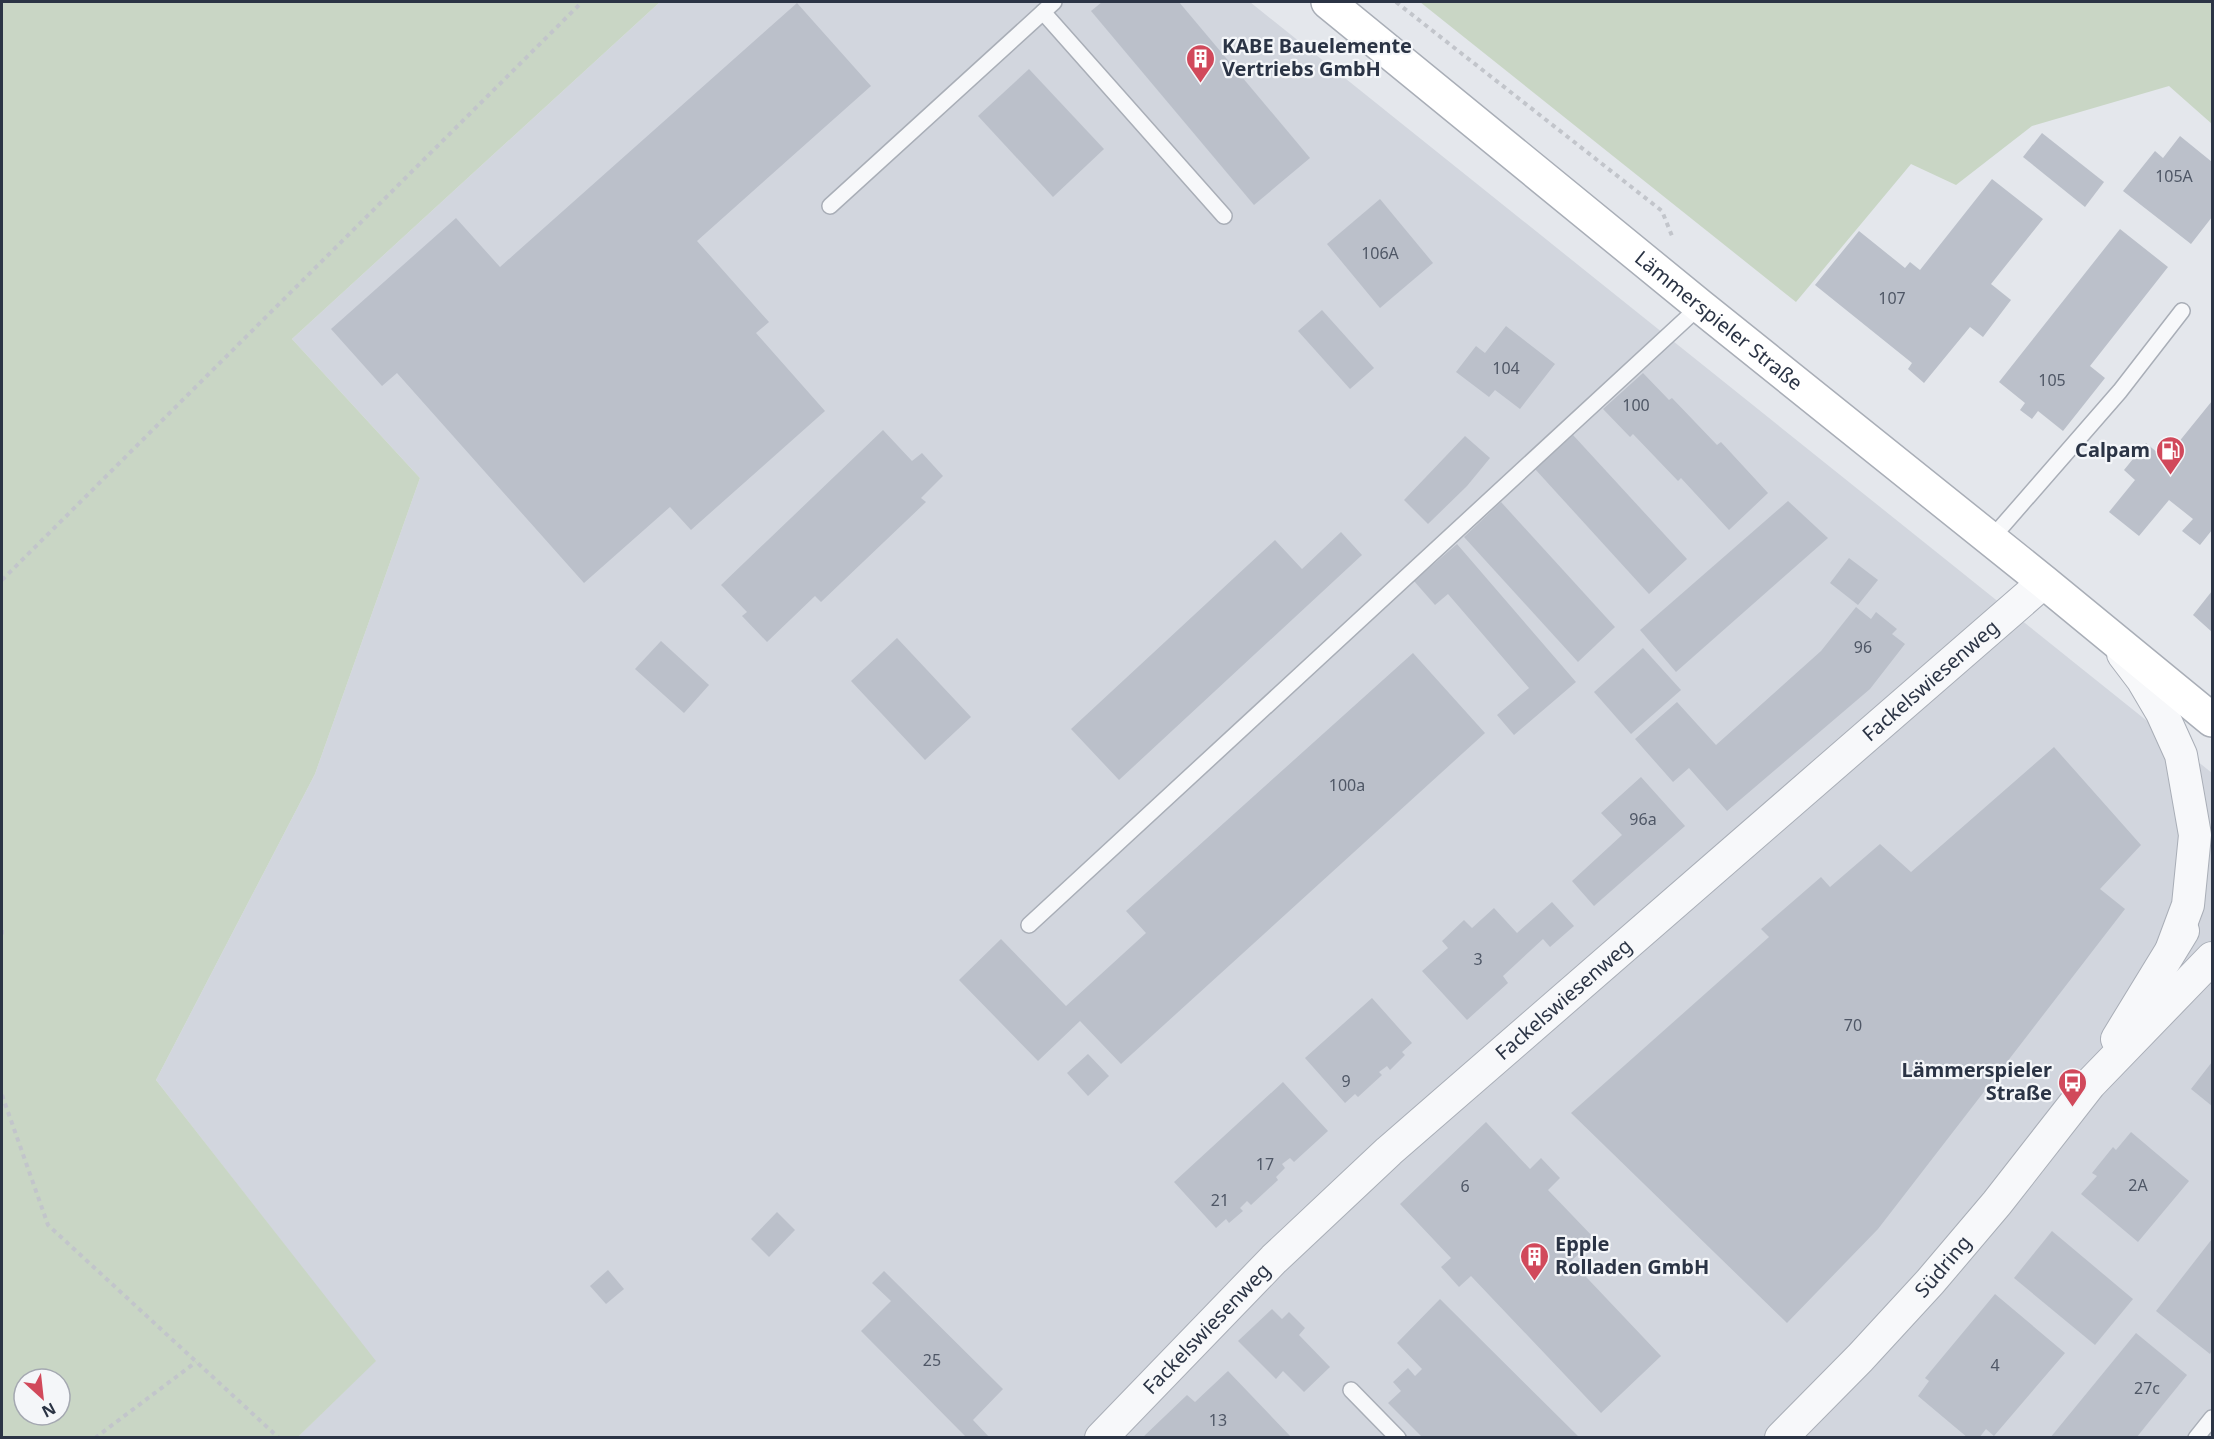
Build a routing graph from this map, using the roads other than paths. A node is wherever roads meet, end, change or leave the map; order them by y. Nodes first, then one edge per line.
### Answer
1 (1328, 2) edge
2 (1049, 7) edge
3 (830, 206) dead end
4 (1224, 216) dead end
5 (1700, 306) junction
6 (2182, 311) dead end
7 (1991, 539) junction
8 (2044, 582) junction
9 (2112, 639) junction
10 (2212, 720) edge
11 (2212, 885) edge
12 (1029, 925) dead end
13 (2172, 948) junction
14 (2209, 964) edge
15 (2090, 1084) junction
16 (1351, 1390) dead end
17 (2212, 1418) edge
18 (1101, 1437) edge
19 (1398, 1437) edge
20 (1781, 1437) edge
21 (2196, 1437) edge

1 - 5 main road, Lämmerspieler Straße
2 - 3 lane
2 - 4 lane
5 - 7 main road, Lämmerspieler Straße
5 - 12 lane
6 - 7 lane
7 - 8 main road, Lämmerspieler Straße
8 - 9 main road, Lämmerspieler Straße
8 - 18 street, Fackelswiesenweg
9 - 10 main road, Lämmerspieler Straße
9 - 13 street, Lämmerspieler Straße
11 - 13 street, Südring
13 - 15 street, Südring
14 - 15 street, Südring
15 - 20 street, Südring
16 - 19 lane
17 - 21 lane

